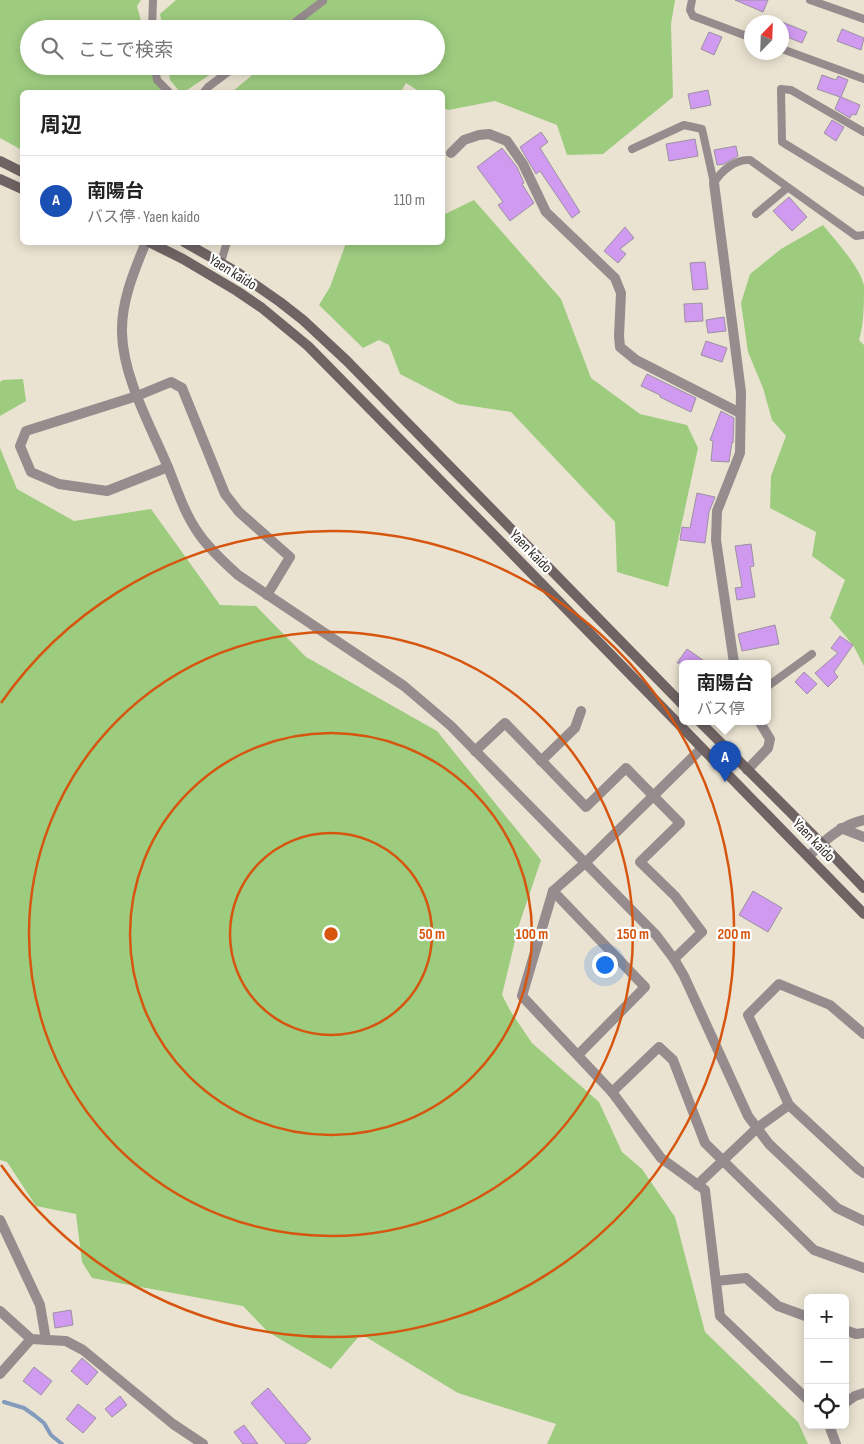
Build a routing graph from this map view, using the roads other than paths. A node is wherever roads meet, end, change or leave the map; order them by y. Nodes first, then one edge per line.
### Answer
1 (153, 0) edge
2 (692, 0) edge
3 (810, 0) edge
4 (323, 1) edge
5 (864, 19) edge
6 (152, 20) edge
7 (298, 20) edge
8 (744, 35) edge
9 (789, 52) edge
10 (156, 75) edge
11 (224, 75) edge
12 (864, 80) edge
13 (167, 90) edge
14 (206, 90) edge
15 (864, 132) edge
16 (632, 149) dead end
17 (451, 153) dead end
18 (0, 161) edge
19 (20, 171) edge
20 (0, 179) edge
21 (714, 183) junction
22 (20, 188) edge
23 (787, 188) junction
24 (864, 192) edge
25 (756, 214) dead end
26 (864, 235) edge
27 (147, 245) edge
28 (154, 245) edge
29 (190, 245) edge
30 (226, 245) edge
31 (221, 262) junction
32 (138, 396) junction
33 (740, 413) junction
34 (168, 467) junction
35 (266, 595) junction
36 (812, 654) dead end
37 (734, 660) edge
38 (771, 684) edge
39 (679, 701) edge
40 (581, 711) dead end
41 (679, 725) edge
42 (679, 725) edge
43 (702, 725) edge
44 (761, 725) edge
45 (702, 748) junction
46 (475, 751) junction
47 (541, 761) junction
48 (747, 770) junction
49 (653, 796) junction
50 (864, 820) edge
51 (841, 828) junction
52 (864, 837) edge
53 (821, 843) junction
54 (809, 856) junction
55 (584, 863) junction
56 (864, 888) edge
57 (553, 891) junction
58 (864, 914) edge
59 (674, 959) junction
60 (864, 1034) edge
61 (578, 1055) junction
62 (612, 1092) junction
63 (789, 1105) junction
64 (757, 1128) junction
65 (723, 1161) junction
66 (864, 1173) edge
67 (697, 1184) junction
68 (0, 1220) edge
69 (864, 1221) edge
70 (864, 1268) edge
71 (716, 1281) junction
72 (0, 1311) edge
73 (804, 1316) edge
74 (849, 1331) edge
75 (864, 1333) edge
76 (31, 1339) junction
77 (46, 1340) junction
78 (0, 1374) edge
79 (864, 1393) edge
80 (804, 1396) edge
81 (849, 1401) edge
82 (830, 1429) edge
83 (203, 1444) edge
84 (836, 1444) edge

1 - 6 lane
2 - 8 lane
3 - 5 lane
4 - 7 lane
9 - 12 lane
10 - 13 lane
11 - 14 lane
15 - 24 lane
16 - 21 lane
17 - 33 street
18 - 19 main road
20 - 22 main road
21 - 23 lane
21 - 33 street
23 - 25 lane
23 - 26 lane
27 - 32 street
28 - 42 main road, Yaen kaido
29 - 31 main road, Yaen kaido
30 - 31 lane
31 - 39 main road, Yaen kaido
32 - 34 street
32 - 34 street
32 - 35 street
33 - 37 street
34 - 35 street
35 - 46 street
36 - 38 lane
40 - 47 street
41 - 45 main road, Yaen kaido
43 - 48 main road, Yaen kaido
44 - 48 street
45 - 49 street
45 - 54 main road, Yaen kaido
46 - 47 street
46 - 55 street
47 - 49 street
48 - 53 main road, Yaen kaido
49 - 55 street
49 - 59 street
50 - 51 street
51 - 52 street
51 - 53 street
53 - 54 street
53 - 56 main road, Yaen kaido
54 - 58 main road, Yaen kaido
55 - 57 street
55 - 59 street
57 - 61 street
57 - 61 street
59 - 64 street
60 - 63 street
61 - 62 street
62 - 65 street
62 - 67 street
63 - 64 street
63 - 66 street
64 - 65 street
64 - 69 street
65 - 67 street
65 - 70 street
67 - 71 street
68 - 77 street
71 - 73 street
71 - 80 street
72 - 76 street
74 - 75 street
76 - 77 street
76 - 78 street
77 - 83 street
79 - 81 street
82 - 84 street

